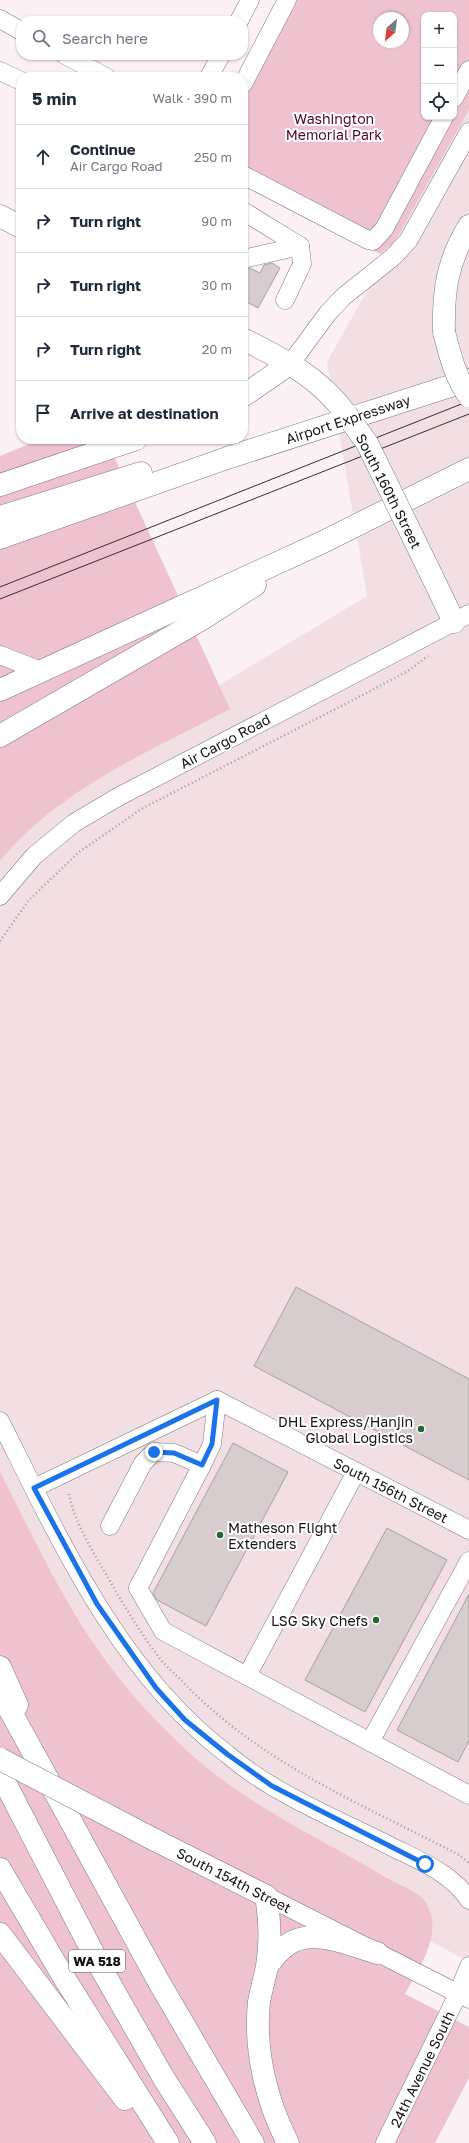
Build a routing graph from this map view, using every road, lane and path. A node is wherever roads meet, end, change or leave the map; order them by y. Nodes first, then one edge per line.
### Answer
1 (250, 0) edge
2 (287, 0) edge
3 (242, 16) edge
4 (0, 19) edge
5 (16, 28) edge
6 (74, 60) edge
7 (218, 60) edge
8 (469, 70) edge
9 (0, 71) edge
10 (97, 72) edge
11 (212, 72) edge
12 (248, 74) edge
13 (16, 79) edge
14 (457, 92) edge
15 (442, 120) edge
16 (469, 132) edge
17 (427, 148) junction
18 (452, 162) junction
19 (248, 178) edge
20 (248, 214) edge
21 (0, 216) edge
22 (16, 224) edge
23 (469, 226) edge
24 (300, 246) junction
25 (248, 258) edge
26 (285, 300) dead end
27 (248, 342) edge
28 (291, 363) junction
29 (469, 380) edge
30 (248, 393) edge
31 (469, 396) edge
32 (121, 444) edge
33 (226, 458) junction
34 (469, 469) edge
35 (0, 485) edge
36 (0, 517) edge
37 (0, 538) edge
38 (323, 542) junction
39 (461, 618) edge
40 (0, 655) edge
41 (428, 656) dead end
42 (41, 671) junction
43 (0, 690) edge
44 (0, 736) edge
45 (0, 896) edge
46 (0, 941) edge
47 (217, 1400) junction
48 (0, 1421) edge
49 (202, 1465) junction
50 (356, 1472) junction
51 (34, 1488) junction
52 (69, 1494) dead end
53 (110, 1526) dead end
54 (469, 1530) edge
55 (469, 1561) edge
56 (0, 1667) edge
57 (247, 1676) junction
58 (0, 1692) edge
59 (370, 1742) junction
60 (0, 1759) edge
61 (0, 1773) edge
62 (469, 1794) edge
63 (71, 1820) junction
64 (469, 1863) edge
65 (0, 1869) edge
66 (266, 1896) junction
67 (469, 1900) edge
68 (0, 1934) edge
69 (377, 1953) junction
70 (268, 1965) junction
71 (469, 1966) edge
72 (464, 1997) edge
73 (159, 2143) edge
74 (168, 2143) edge
75 (205, 2143) edge
76 (253, 2143) edge
77 (288, 2143) edge
78 (385, 2143) edge

1 - 3 street
2 - 12 street
4 - 5 street
6 - 10 street
7 - 11 street
8 - 14 street
9 - 13 street
15 - 17 street
16 - 18 street
17 - 18 street
17 - 19 street
18 - 28 street
20 - 24 street
21 - 22 main road
23 - 31 main road, bridge
24 - 25 street
24 - 26 street
27 - 28 main road, South 160th Street
28 - 30 main road
28 - 39 main road, South 160th Street, bridge
29 - 33 main road, Airport Expressway
32 - 35 main road
33 - 36 main road
33 - 37 main road
34 - 38 main road
38 - 42 main road
38 - 44 main road
39 - 45 street, Air Cargo Road
40 - 42 street
41 - 46 path
42 - 43 main road
47 - 49 street
47 - 50 street, South 156th Street
47 - 51 street
48 - 51 street
49 - 53 street
49 - 57 street
50 - 54 street, South 156th Street
50 - 57 street
51 - 67 street
52 - 64 path
55 - 59 street
56 - 63 main road
57 - 59 street
58 - 63 main road, WA 518
59 - 62 street
60 - 66 main road, South 154th Street, bridge
61 - 75 main road, WA 518
63 - 76 main road, WA 518
65 - 74 main road
66 - 69 street, South 154th Street
66 - 70 main road
68 - 73 main road
69 - 70 main road
69 - 72 street, South 154th Street
70 - 77 main road
71 - 72 street
72 - 78 street, 24th Avenue South

